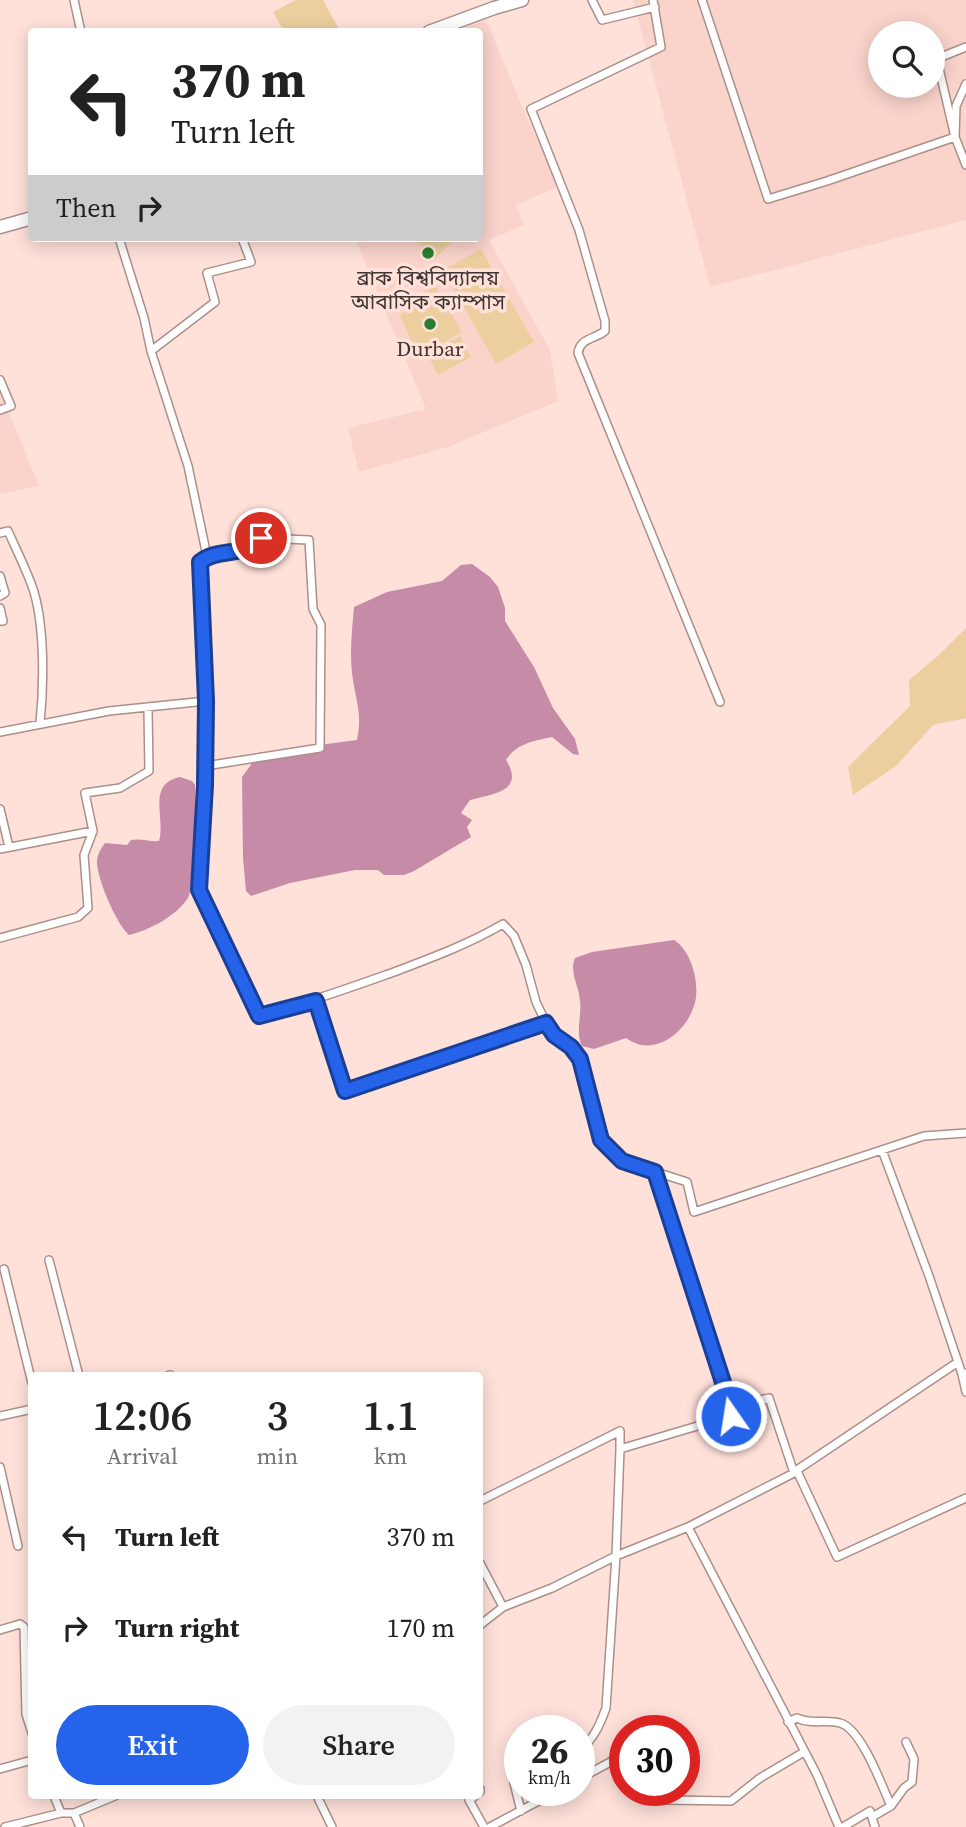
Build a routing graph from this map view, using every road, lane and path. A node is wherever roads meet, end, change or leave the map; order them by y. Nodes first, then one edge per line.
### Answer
1 (74, 0) edge
2 (522, 0) edge
3 (592, 0) edge
4 (702, 0) edge
5 (654, 3) edge
6 (80, 28) edge
7 (440, 28) edge
8 (966, 47) edge
9 (966, 84) edge
10 (955, 137) junction
11 (966, 165) edge
12 (28, 219) edge
13 (0, 227) edge
14 (120, 242) edge
15 (244, 242) edge
16 (151, 351) junction
17 (0, 380) edge
18 (0, 410) edge
19 (0, 533) edge
20 (207, 556) junction
21 (0, 576) edge
22 (0, 596) edge
23 (0, 608) edge
24 (0, 621) edge
25 (206, 701) junction
26 (720, 702) dead end
27 (148, 708) junction
28 (40, 723) junction
29 (0, 732) edge
30 (205, 766) junction
31 (0, 809) edge
32 (93, 831) junction
33 (9, 847) junction
34 (0, 849) edge
35 (0, 937) edge
36 (316, 1001) junction
37 (546, 1023) junction
38 (966, 1133) edge
39 (882, 1150) junction
40 (655, 1172) junction
41 (49, 1260) dead end
42 (4, 1269) dead end
43 (958, 1362) junction
44 (30, 1372) edge
45 (78, 1372) edge
46 (964, 1374) edge
47 (966, 1392) edge
48 (731, 1407) junction
49 (28, 1410) edge
50 (0, 1416) edge
51 (620, 1449) junction
52 (0, 1467) edge
53 (795, 1472) junction
54 (966, 1499) edge
55 (483, 1500) edge
56 (688, 1527) junction
57 (18, 1546) dead end
58 (616, 1556) junction
59 (483, 1569) edge
60 (503, 1607) junction
61 (483, 1623) edge
62 (0, 1630) edge
63 (28, 1720) edge
64 (788, 1723) junction
65 (595, 1731) edge
66 (906, 1742) dead end
67 (804, 1752) junction
68 (28, 1761) edge
69 (0, 1769) edge
70 (55, 1799) edge
71 (108, 1799) edge
72 (318, 1799) edge
73 (470, 1799) edge
74 (700, 1801) edge
75 (520, 1806) edge
76 (530, 1806) edge
77 (891, 1806) junction
78 (521, 1811) junction
79 (61, 1813) junction
80 (74, 1813) junction
81 (872, 1817) junction
82 (5, 1827) edge
83 (80, 1827) edge
84 (332, 1827) edge
85 (484, 1827) edge
86 (490, 1827) edge
87 (841, 1827) edge
88 (875, 1827) edge

1 - 6 street
2 - 7 highway
3 - 5 street
4 - 10 street
5 - 26 street
8 - 10 street
9 - 10 street
10 - 11 street
12 - 13 highway
14 - 16 street
15 - 16 street
16 - 20 street
17 - 18 street
19 - 28 street
20 - 25 street
20 - 30 street
21 - 22 street
23 - 24 street
25 - 27 street
25 - 30 street
27 - 28 street
27 - 32 street
28 - 29 street
30 - 36 street
31 - 33 street
32 - 33 street
32 - 35 street
33 - 34 street
36 - 37 street
36 - 37 street
37 - 40 street
38 - 39 street
39 - 40 street
39 - 43 street
40 - 48 street
41 - 45 street
42 - 44 street
43 - 46 street
43 - 53 street
46 - 47 street
48 - 51 street
48 - 53 street
49 - 50 street
51 - 55 street
51 - 58 street
52 - 57 street
53 - 54 street
53 - 56 street
56 - 58 street
56 - 64 street
58 - 60 street
58 - 65 street
59 - 60 street
60 - 61 street
62 - 63 street
64 - 67 street
64 - 77 street
66 - 77 street
67 - 74 street
67 - 87 street
68 - 69 street
70 - 79 street
71 - 80 street
72 - 84 street
73 - 85 street
75 - 78 street
76 - 78 street
77 - 81 street
78 - 86 street
79 - 80 street
79 - 82 street
80 - 83 street
81 - 87 street
81 - 88 street

